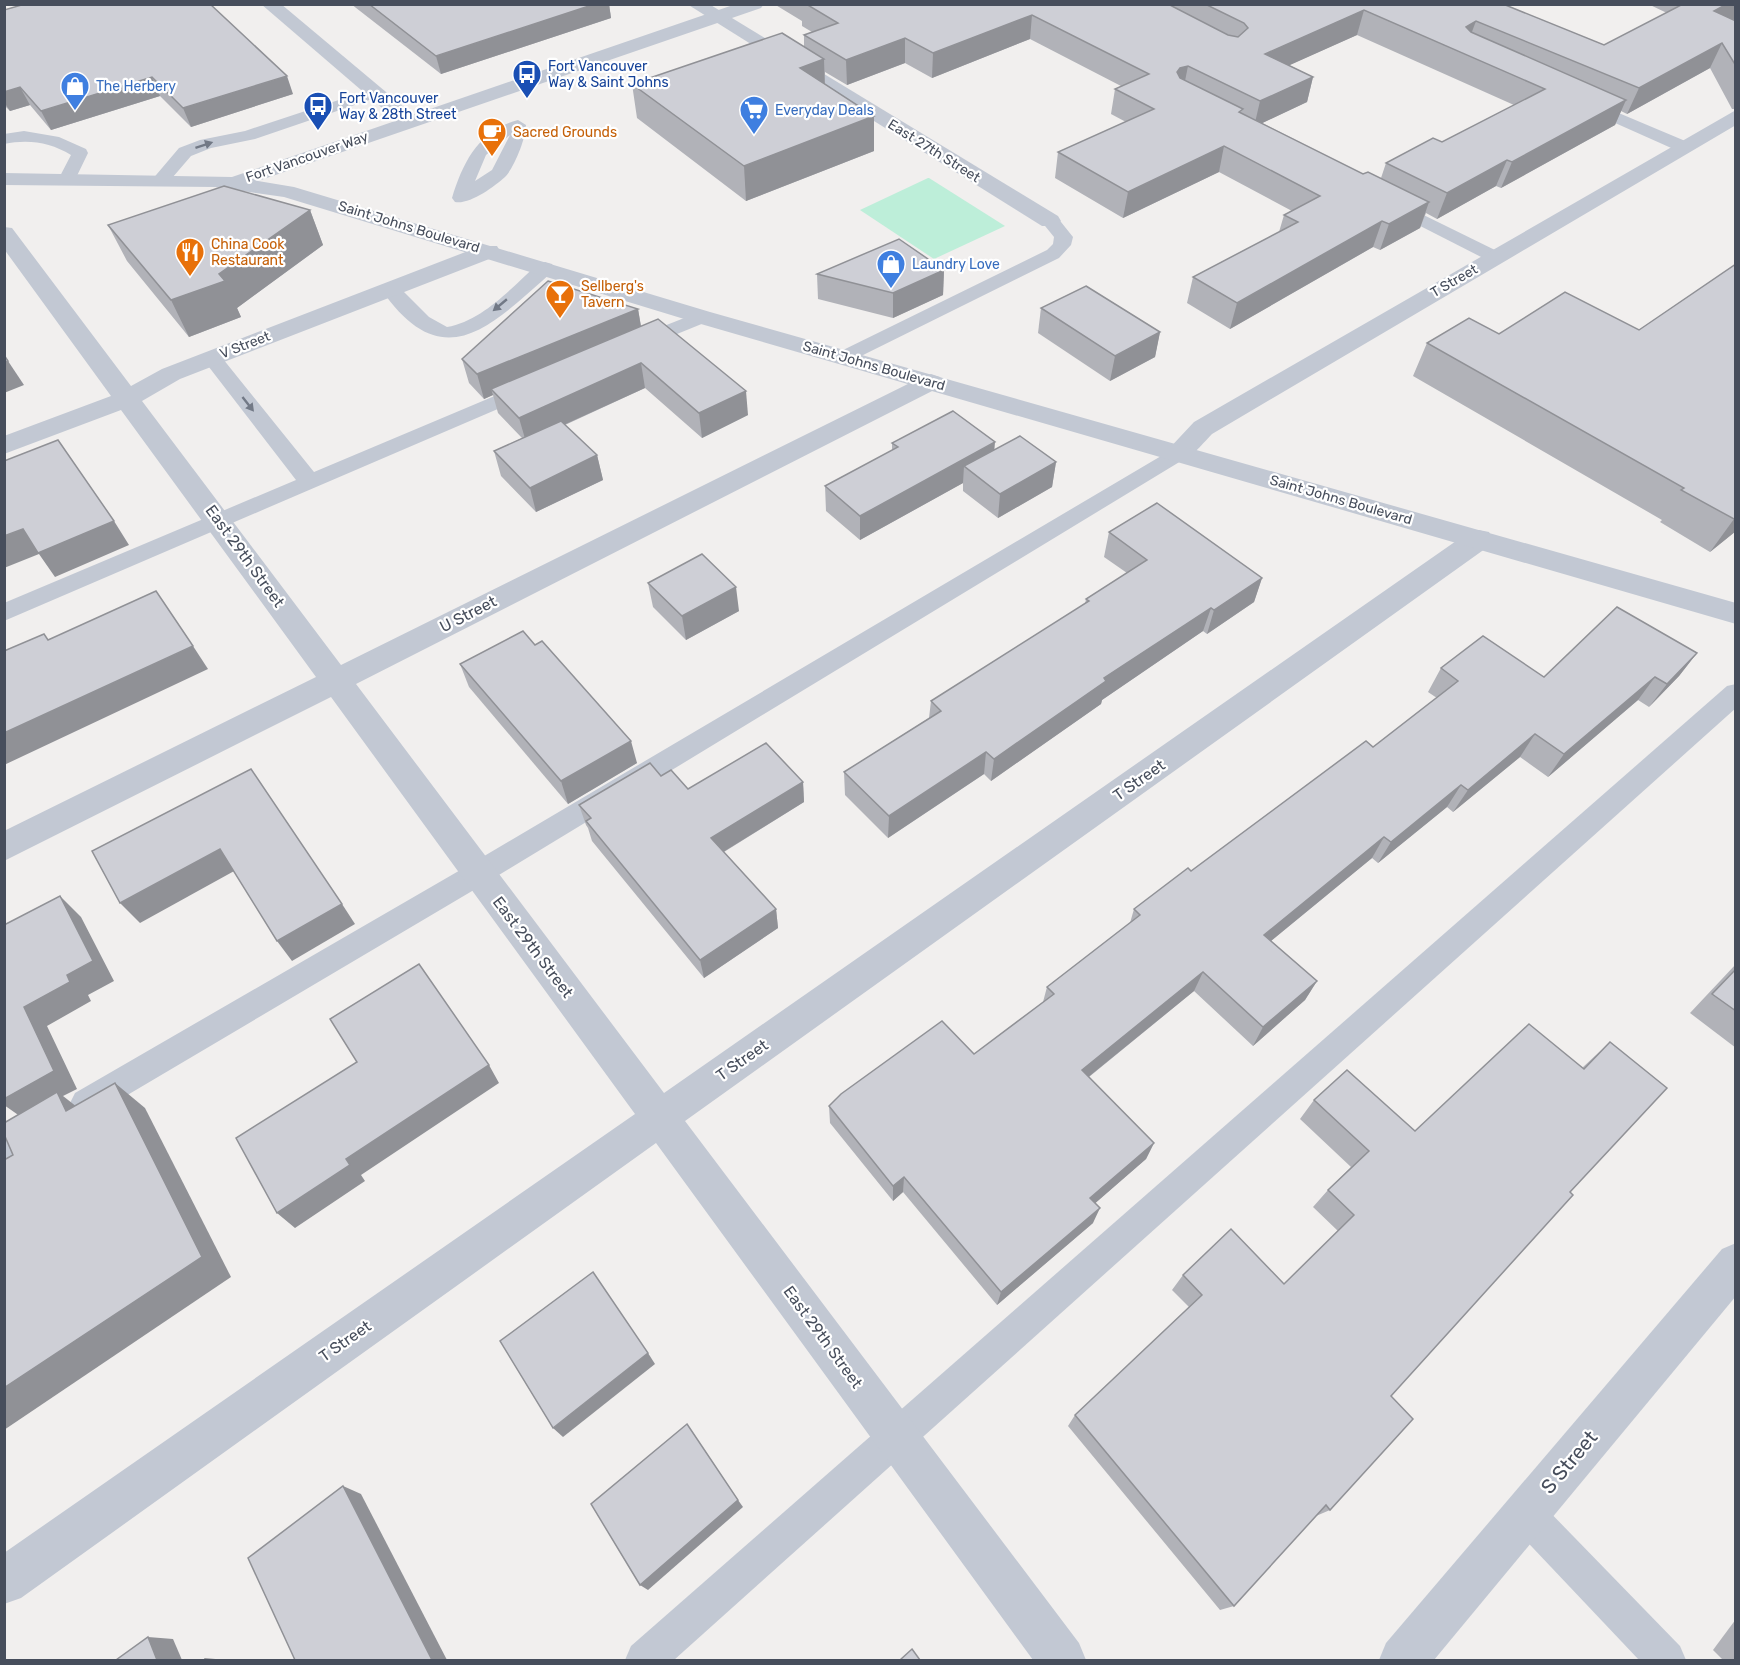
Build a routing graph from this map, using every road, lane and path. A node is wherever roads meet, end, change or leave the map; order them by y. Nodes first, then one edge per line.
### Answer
1 (270, 4) edge
2 (696, 4) edge
3 (755, 4) edge
4 (718, 17) junction
5 (375, 93) junction
6 (1565, 95) edge
7 (1736, 116) edge
8 (410, 122) junction
9 (4, 139) edge
10 (1684, 147) junction
11 (4, 179) edge
12 (67, 180) junction
13 (160, 181) junction
14 (234, 182) junction
15 (1370, 194) edge
16 (1050, 221) joint
17 (4, 233) edge
18 (489, 251) junction
19 (1495, 257) junction
20 (545, 268) junction
21 (390, 289) junction
22 (702, 316) junction
23 (615, 353) edge
24 (844, 357) junction
25 (212, 358) junction
26 (549, 381) edge
27 (931, 382) junction
28 (128, 398) junction
29 (4, 446) edge
30 (1178, 453) junction
31 (309, 481) junction
32 (218, 520) junction
33 (1479, 539) junction
34 (4, 613) edge
35 (1736, 614) edge
36 (336, 680) junction
37 (1736, 693) edge
38 (4, 847) edge
39 (479, 873) junction
40 (660, 1118) junction
41 (4, 1151) edge
42 (1736, 1263) edge
43 (897, 1438) junction
44 (1526, 1514) junction
45 (4, 1581) edge
46 (645, 1660) edge
47 (1062, 1660) edge
48 (1402, 1660) edge
49 (1666, 1660) edge

1 - 5 street
2 - 4 street, East 27th Street
3 - 4 street, Fort Vancouver Way
4 - 8 street, Fort Vancouver Way
4 - 16 street, East 27th Street
5 - 8 street
13 -> 5 lane
6 - 10 lane
7 - 10 street, T Street
8 - 14 street, Fort Vancouver Way
9 - 12 lane
10 - 19 street, T Street
11 - 12 street, Saint Johns Boulevard
12 - 13 street, Saint Johns Boulevard
13 - 14 street, Saint Johns Boulevard
14 - 18 street, Saint Johns Boulevard
15 - 19 lane
16 - 24 lane
17 - 28 street, East 29th Street
18 - 20 street, Saint Johns Boulevard
18 - 21 street, V Street
19 - 30 street, T Street
20 -> 21 lane
20 - 22 street, Saint Johns Boulevard
21 - 25 street, V Street
22 - 23 lane
22 - 24 street, Saint Johns Boulevard
24 - 27 street, Saint Johns Boulevard
25 - 28 street, V Street
25 -> 31 lane
26 - 31 lane
27 - 30 street, Saint Johns Boulevard
27 - 36 street, U Street
28 - 29 street, V Street
28 - 32 street, East 29th Street
30 - 33 street, Saint Johns Boulevard
30 - 39 lane
31 - 32 lane
32 - 34 lane
32 - 36 street, East 29th Street
33 - 35 street, Saint Johns Boulevard
33 - 40 street, T Street
36 - 38 street, U Street
36 - 39 street, East 29th Street
37 - 43 lane
39 - 40 street, East 29th Street
39 - 41 lane
40 - 43 street, East 29th Street
40 - 45 street, T Street
42 - 44 street, S Street
43 - 46 lane
43 - 47 street, East 29th Street
44 - 48 street, S Street
44 - 49 lane

